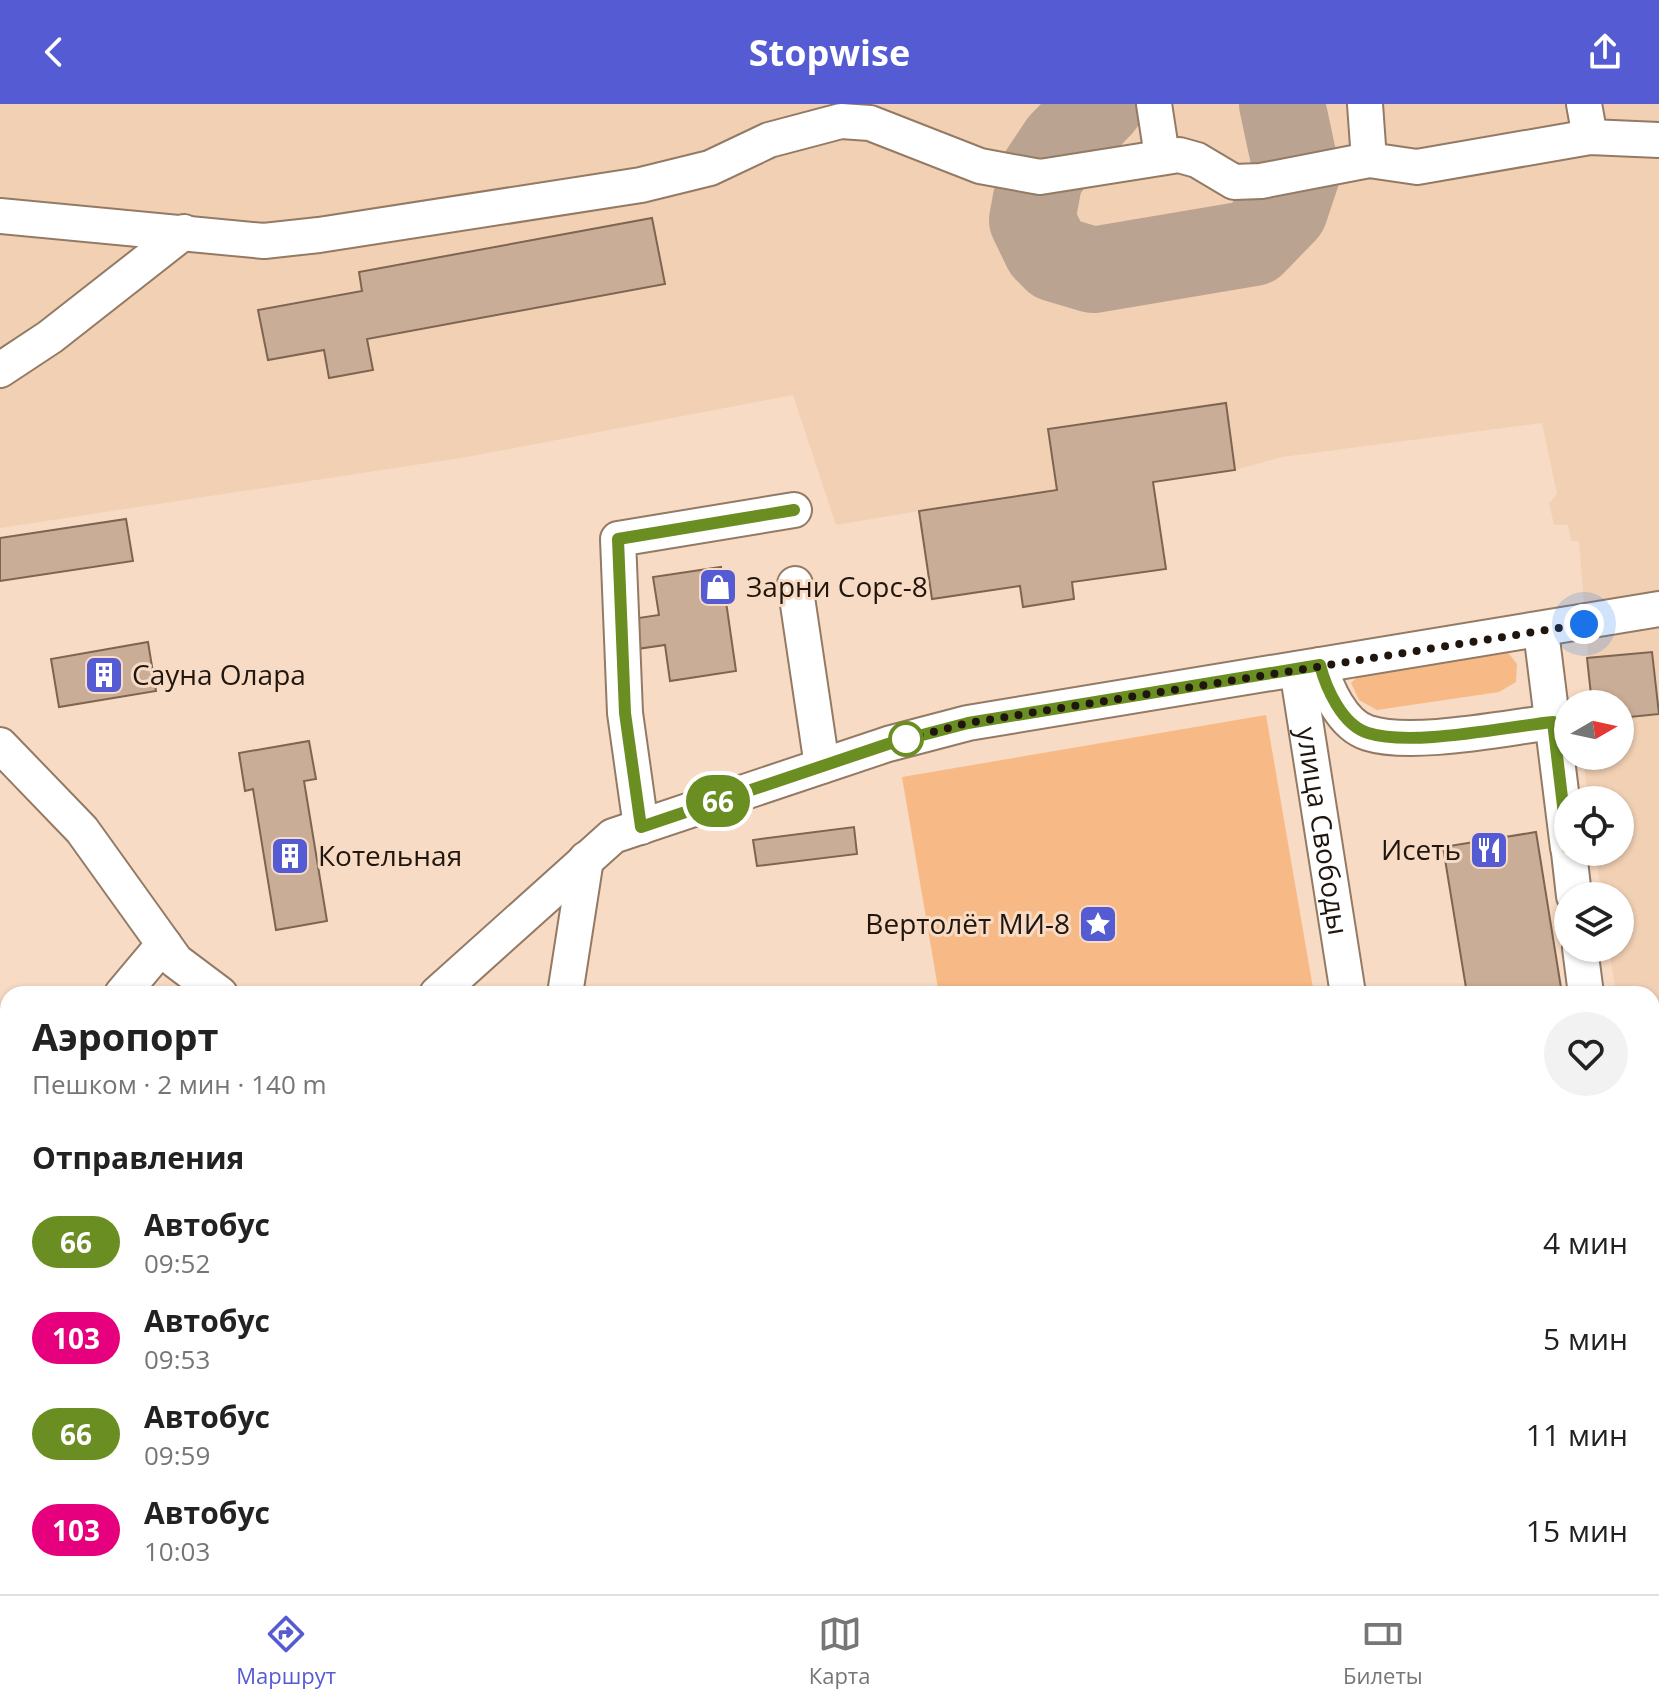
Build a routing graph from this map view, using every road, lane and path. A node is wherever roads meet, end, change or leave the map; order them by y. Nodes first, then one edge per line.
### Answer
1 (1154, 104) edge
2 (1365, 104) edge
3 (811, 116) edge
4 (1587, 120) edge
5 (1659, 140) edge
6 (1162, 156) junction
7 (1369, 160) junction
8 (0, 216) edge
9 (184, 232) junction
10 (0, 370) edge
11 (794, 510) dead end
12 (795, 584) dead end
13 (1659, 609) edge
14 (1541, 631) junction
15 (1308, 667) junction
16 (1553, 722) junction
17 (0, 745) edge
18 (822, 766) junction
19 (1560, 786) edge
20 (641, 827) junction
21 (586, 859) junction
22 (164, 944) junction
23 (1582, 962) edge
24 (129, 986) edge
25 (209, 986) edge
26 (446, 986) edge
27 (566, 986) edge
28 (1347, 986) edge
29 (1585, 986) edge

1 - 6 street
2 - 7 street
3 - 6 street
3 - 9 street
4 - 5 street
4 - 7 street
6 - 7 street
8 - 9 street
9 - 10 street
11 - 20 street
12 - 18 street
13 - 14 street
14 - 15 street
14 - 16 street
15 - 16 street
15 - 18 street
15 - 28 street, улица Свободы
16 - 19 street
17 - 22 street
18 - 20 street
20 - 21 street
21 - 26 street
21 - 27 street
22 - 24 street
22 - 25 street
23 - 29 street

